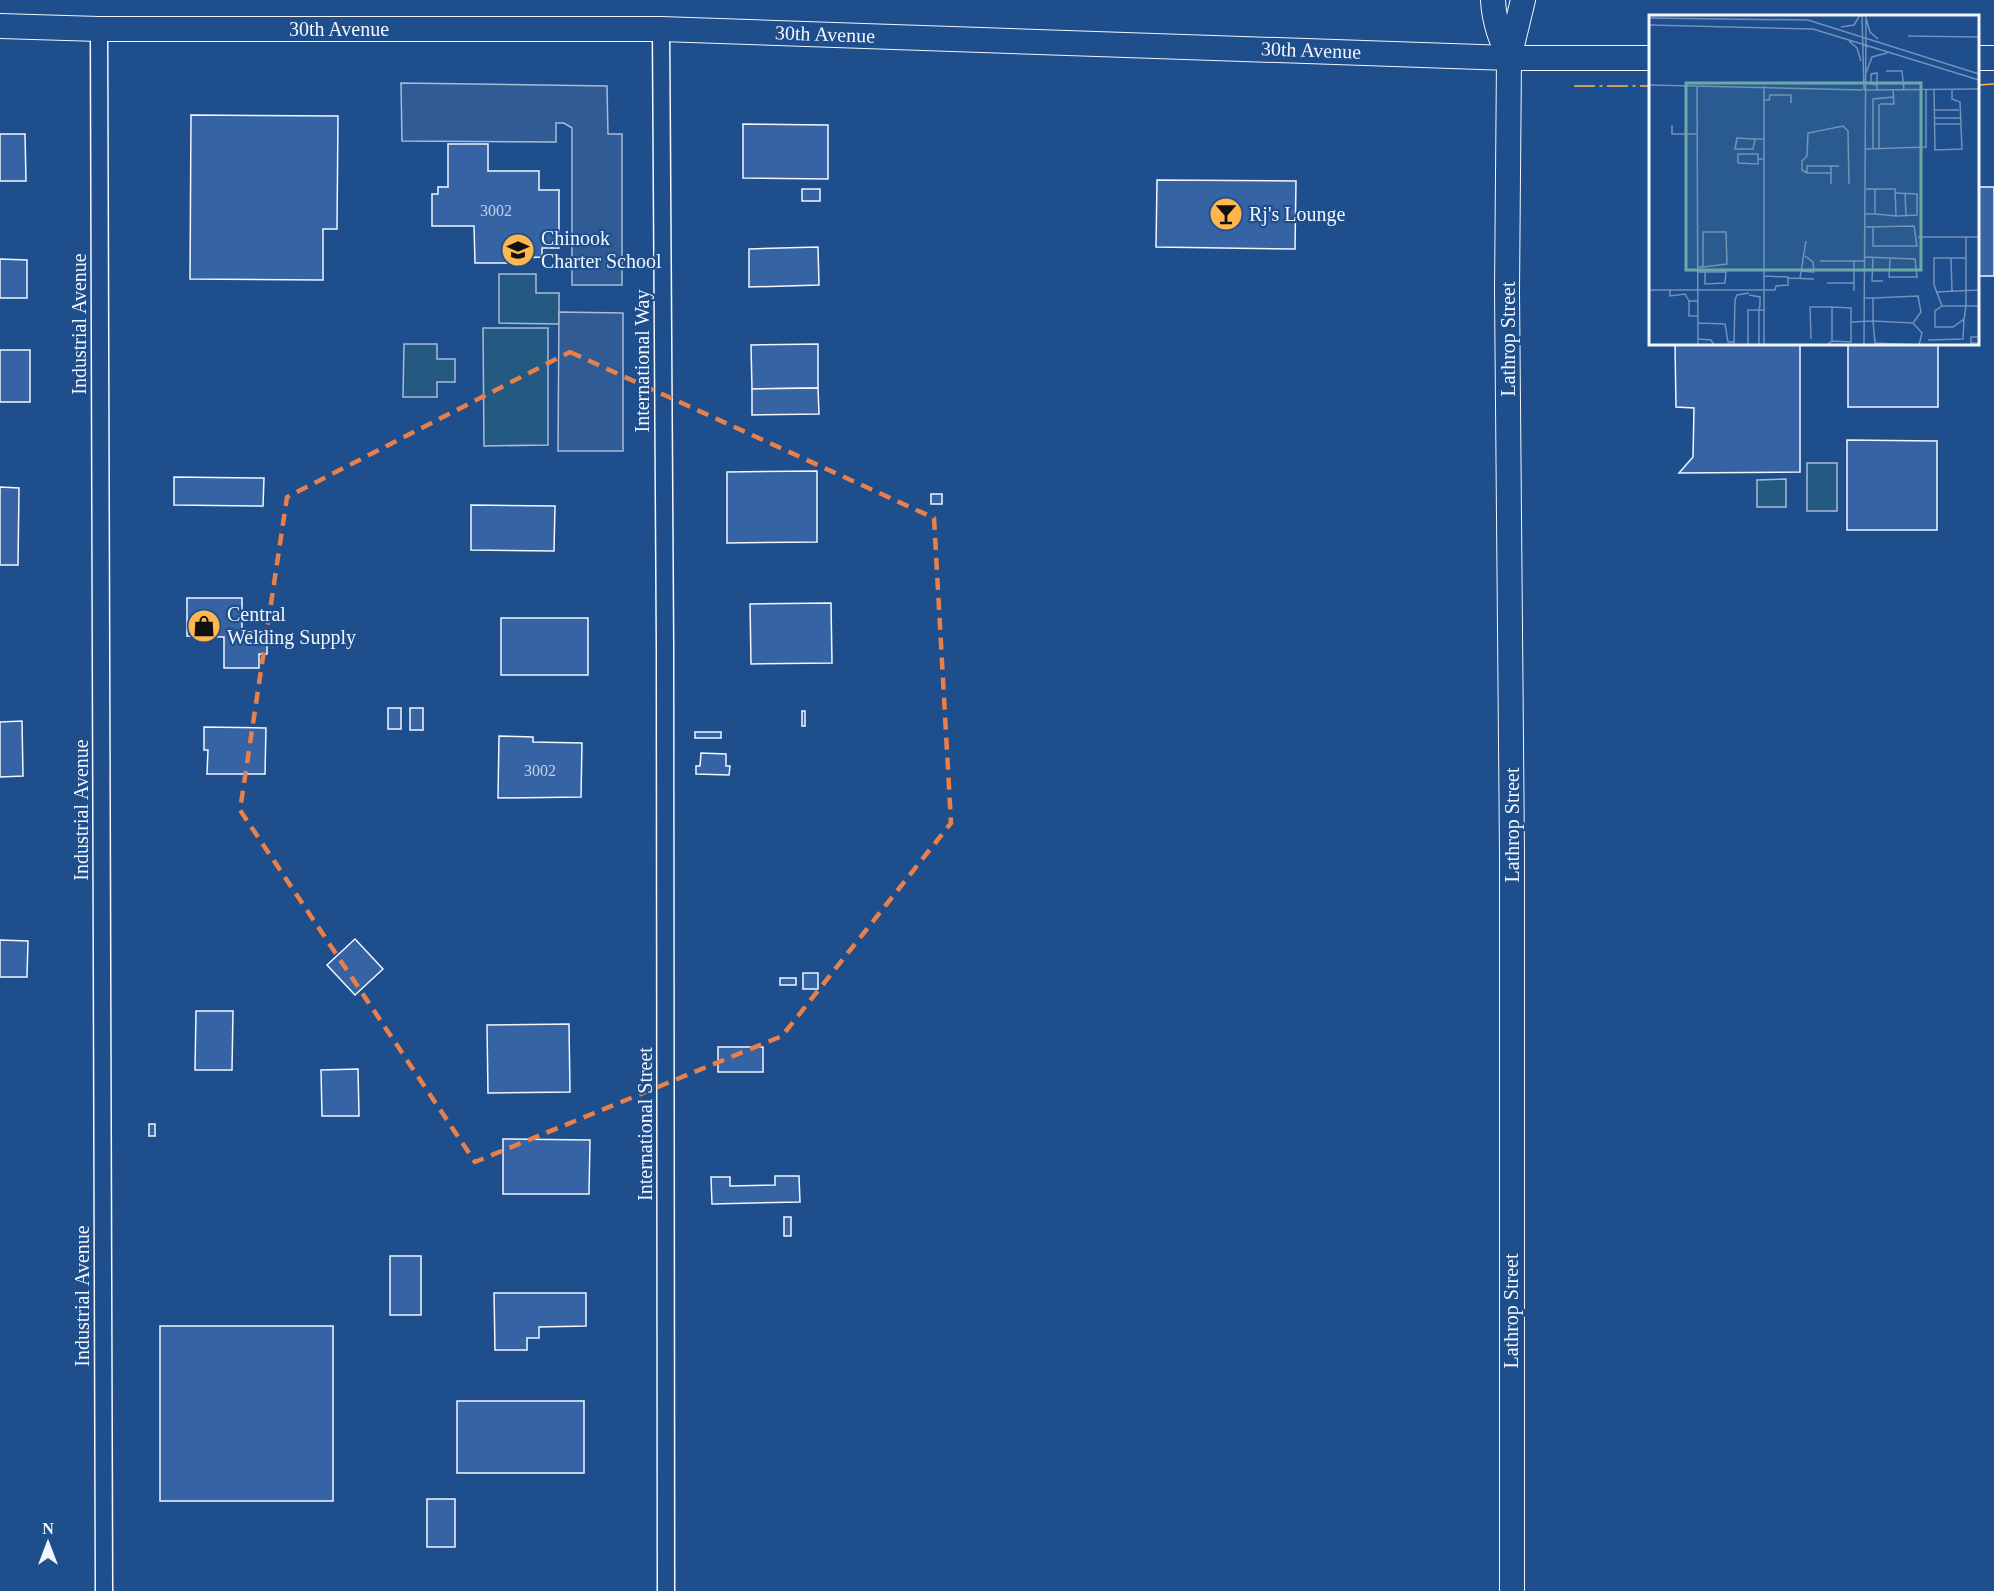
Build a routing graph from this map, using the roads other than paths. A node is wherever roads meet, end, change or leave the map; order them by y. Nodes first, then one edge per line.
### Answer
1 (1493, 0) edge
2 (1523, 0) edge
3 (0, 26) edge
4 (99, 29) junction
5 (661, 29) junction
6 (1509, 58) junction
7 (1649, 58) edge
8 (665, 657) joint
9 (104, 1591) edge
10 (666, 1591) edge
11 (1512, 1591) edge

1 - 6 main road, Lathrop Street
2 - 6 main road, Lathrop Street
3 - 4 main road, 30th Avenue
4 - 5 main road, 30th Avenue
4 - 9 street, Industrial Avenue
5 - 6 main road, 30th Avenue
5 - 8 street, International Way
6 - 7 main road, 30th Avenue
6 - 11 main road, Lathrop Street
8 - 10 street, International Street

